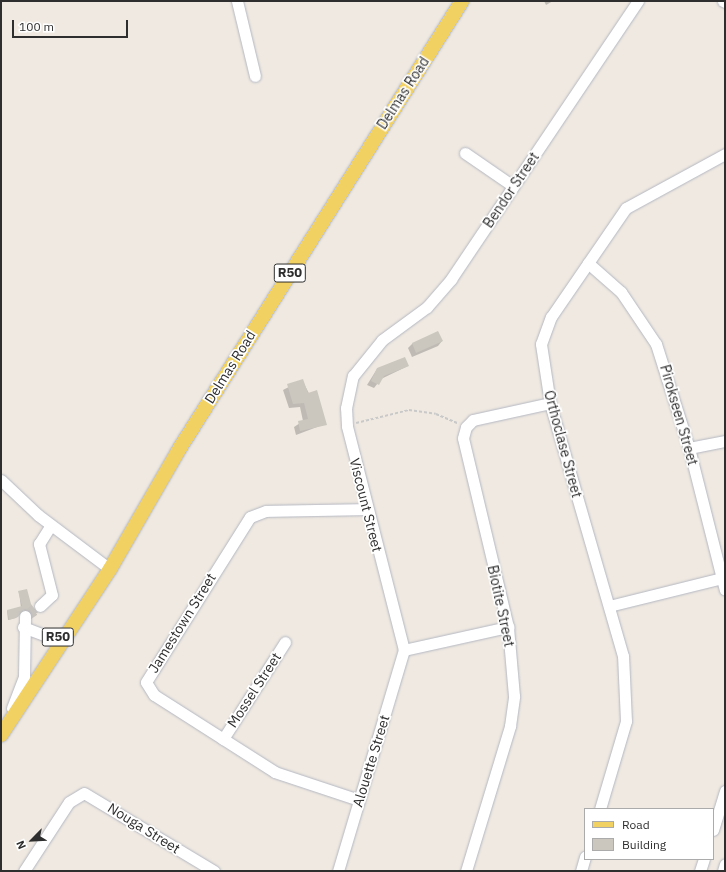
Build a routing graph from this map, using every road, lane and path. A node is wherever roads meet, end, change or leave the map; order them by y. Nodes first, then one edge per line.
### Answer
1 (237, 1) edge
2 (451, 1) edge
3 (462, 1) edge
4 (638, 1) edge
5 (255, 76) dead end
6 (467, 152) dead end
7 (725, 154) edge
8 (515, 184) junction
9 (588, 263) junction
10 (363, 360) joint
11 (550, 403) junction
12 (347, 426) junction
13 (466, 427) junction
14 (725, 441) edge
15 (689, 448) junction
16 (1, 480) edge
17 (366, 509) junction
18 (51, 525) junction
19 (107, 567) junction
20 (722, 578) junction
21 (725, 590) edge
22 (40, 606) tunnel mouth
23 (609, 606) junction
24 (508, 627) junction
25 (59, 636) junction
26 (286, 642) dead end
27 (404, 650) junction
28 (12, 708) junction
29 (1, 727) edge
30 (1, 735) edge
31 (223, 739) junction
32 (725, 791) edge
33 (358, 800) junction
34 (600, 808) edge
35 (714, 827) edge
36 (584, 860) edge
37 (704, 860) edge
38 (725, 864) edge
39 (24, 871) edge
40 (214, 871) edge
41 (338, 871) edge
42 (466, 871) edge
43 (580, 871) edge
44 (700, 871) edge
45 (723, 871) edge

1 - 5 street
2 - 19 main road, Delmas Road / R50
3 - 19 main road, Delmas Road / R50
4 - 8 street, Bendor Street
6 - 8 street
7 - 9 street, Orthoclase Street
8 - 10 street, Bendor Street
9 - 11 street, Orthoclase Street
9 - 15 street, Pirokseen Street
10 - 12 street, Viscount Street
11 - 13 street
11 - 23 street, Orthoclase Street
12 - 13 path
12 - 17 street, Viscount Street
13 - 24 street, Biotite Street
14 - 15 street
15 - 20 street, Pirokseen Street
16 - 18 street
17 - 27 street, Viscount Street
17 - 31 street, Jamestown Street
18 - 19 street
18 - 22 street
19 - 25 main road, Delmas Road / R50
19 - 30 main road, Delmas Road / R50
20 - 21 street, Pirokseen Street
20 - 23 street
23 - 34 street, Orthoclase Street
24 - 27 street
24 - 42 street, Biotite Street
25 - 28 main road, Delmas Road / R50
25 - 28 street
26 - 31 street, Mossel Street
27 - 33 street, Alouette Street
28 - 29 main road, Delmas Road / R50
31 - 33 street, Jamestown Street
32 - 35 street
33 - 41 street, Alouette Street
36 - 43 street
37 - 44 street
38 - 45 street
39 - 40 street, Nouga Street

